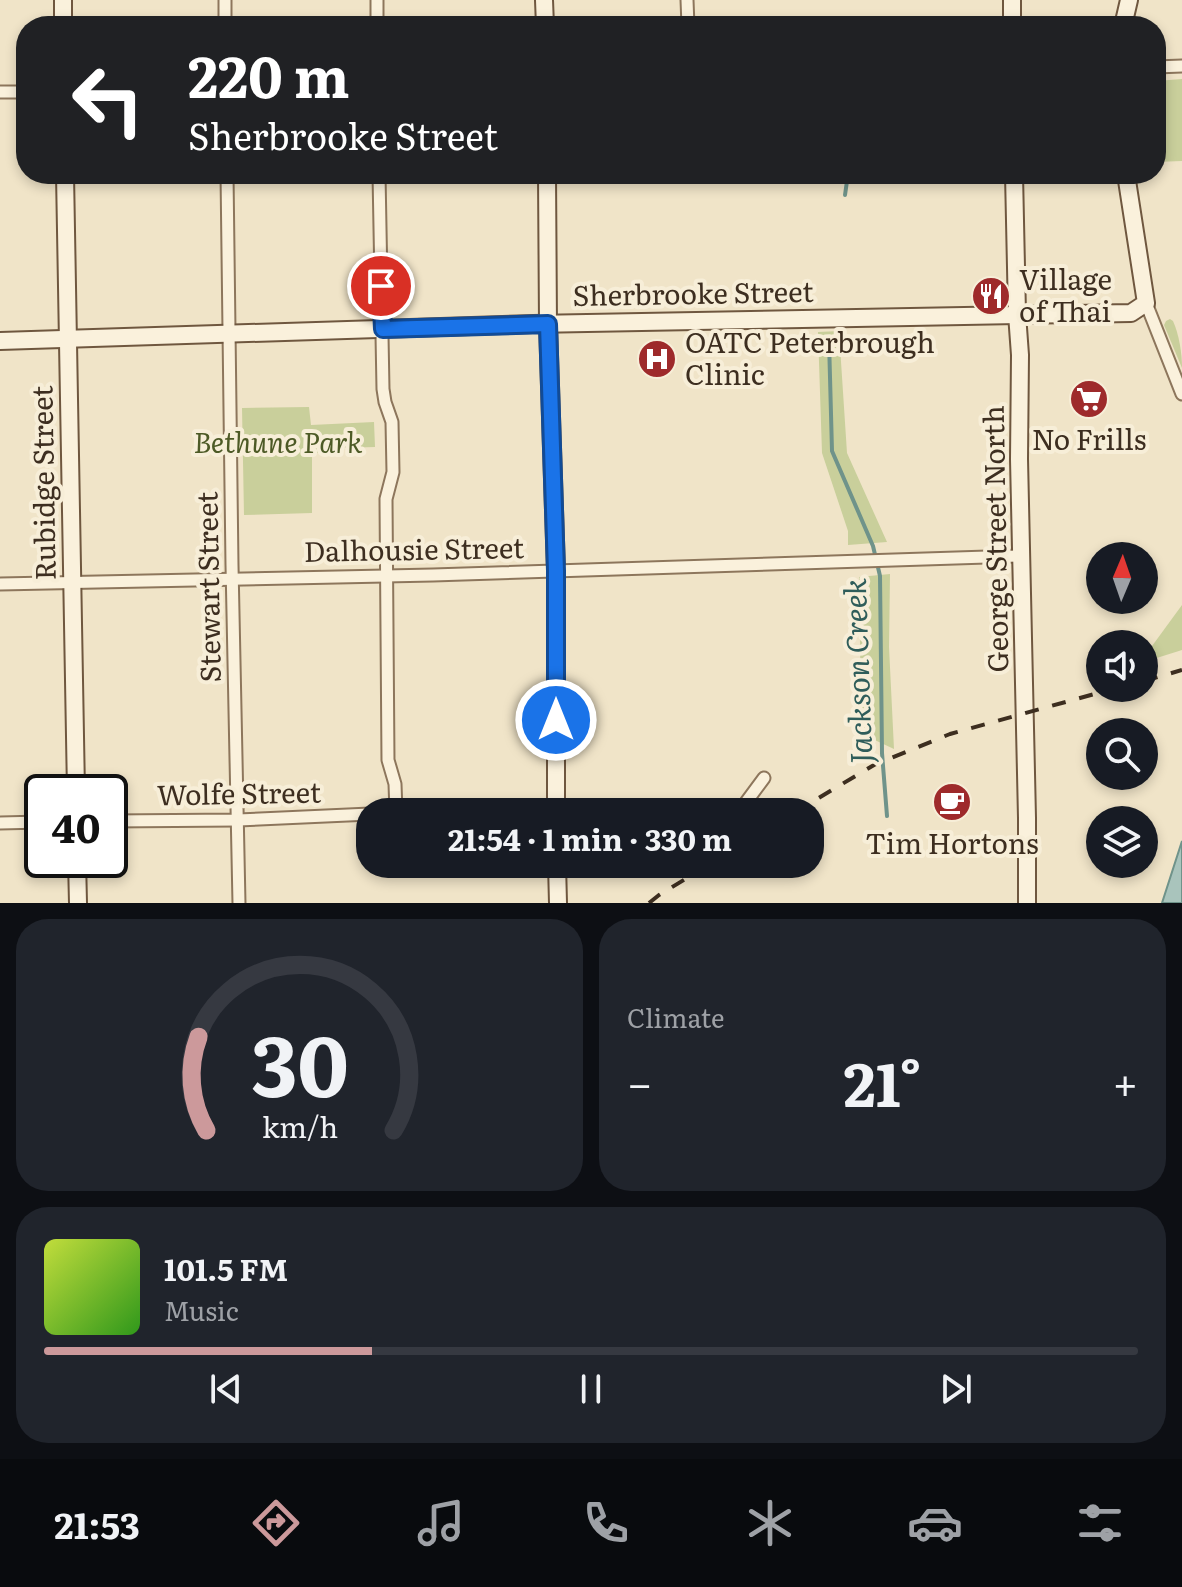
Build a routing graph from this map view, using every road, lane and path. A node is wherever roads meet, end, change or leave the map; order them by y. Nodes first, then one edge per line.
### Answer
1 (65, 184) edge
2 (227, 184) edge
3 (379, 184) edge
4 (547, 184) edge
5 (1014, 184) edge
6 (1128, 184) edge
7 (1146, 303) junction
8 (1017, 314) junction
9 (1045, 314) junction
10 (548, 324) junction
11 (383, 329) junction
12 (230, 335) junction
13 (69, 340) junction
14 (0, 341) edge
15 (1020, 355) junction
16 (1182, 394) edge
17 (1021, 556) junction
18 (556, 571) junction
19 (388, 576) junction
20 (232, 578) junction
21 (71, 582) junction
22 (0, 584) edge
23 (76, 774) edge
24 (764, 778) dead end
25 (396, 798) edge
26 (552, 798) edge
27 (749, 798) edge
28 (356, 815) edge
29 (238, 820) junction
30 (128, 821) edge
31 (24, 822) edge
32 (0, 823) edge
33 (77, 878) edge
34 (557, 878) edge
35 (78, 903) edge
36 (239, 903) edge
37 (558, 903) edge
38 (1027, 903) edge

1 - 13 main road, Rubidge Street
2 - 12 street, Stewart Street
3 - 11 street
4 - 10 main road
5 - 8 main road, George Street North
6 - 7 main road
7 - 9 main road, Sherbrooke Street
7 - 16 street
8 - 9 main road, Sherbrooke Street
8 - 10 main road, Sherbrooke Street
8 - 15 main road, George Street North
9 - 15 main road
10 - 11 main road, Sherbrooke Street
10 - 18 main road
11 - 12 main road, Sherbrooke Street
11 - 19 street
12 - 13 main road, Sherbrooke Street
12 - 20 street, Stewart Street
13 - 14 main road, Sherbrooke Street
13 - 21 main road, Rubidge Street
15 - 17 main road, George Street North
17 - 18 street, Dalhousie Street
17 - 38 main road, George Street North
18 - 19 street, Dalhousie Street
18 - 26 main road
19 - 20 street, Dalhousie Street
19 - 25 street
20 - 21 street, Dalhousie Street
20 - 29 street, Stewart Street
21 - 22 street, Dalhousie Street
21 - 23 main road, Rubidge Street
24 - 27 street
28 - 29 street, Wolfe Street
29 - 30 street, Wolfe Street
29 - 36 street, Stewart Street
31 - 32 street
33 - 35 main road
34 - 37 main road

